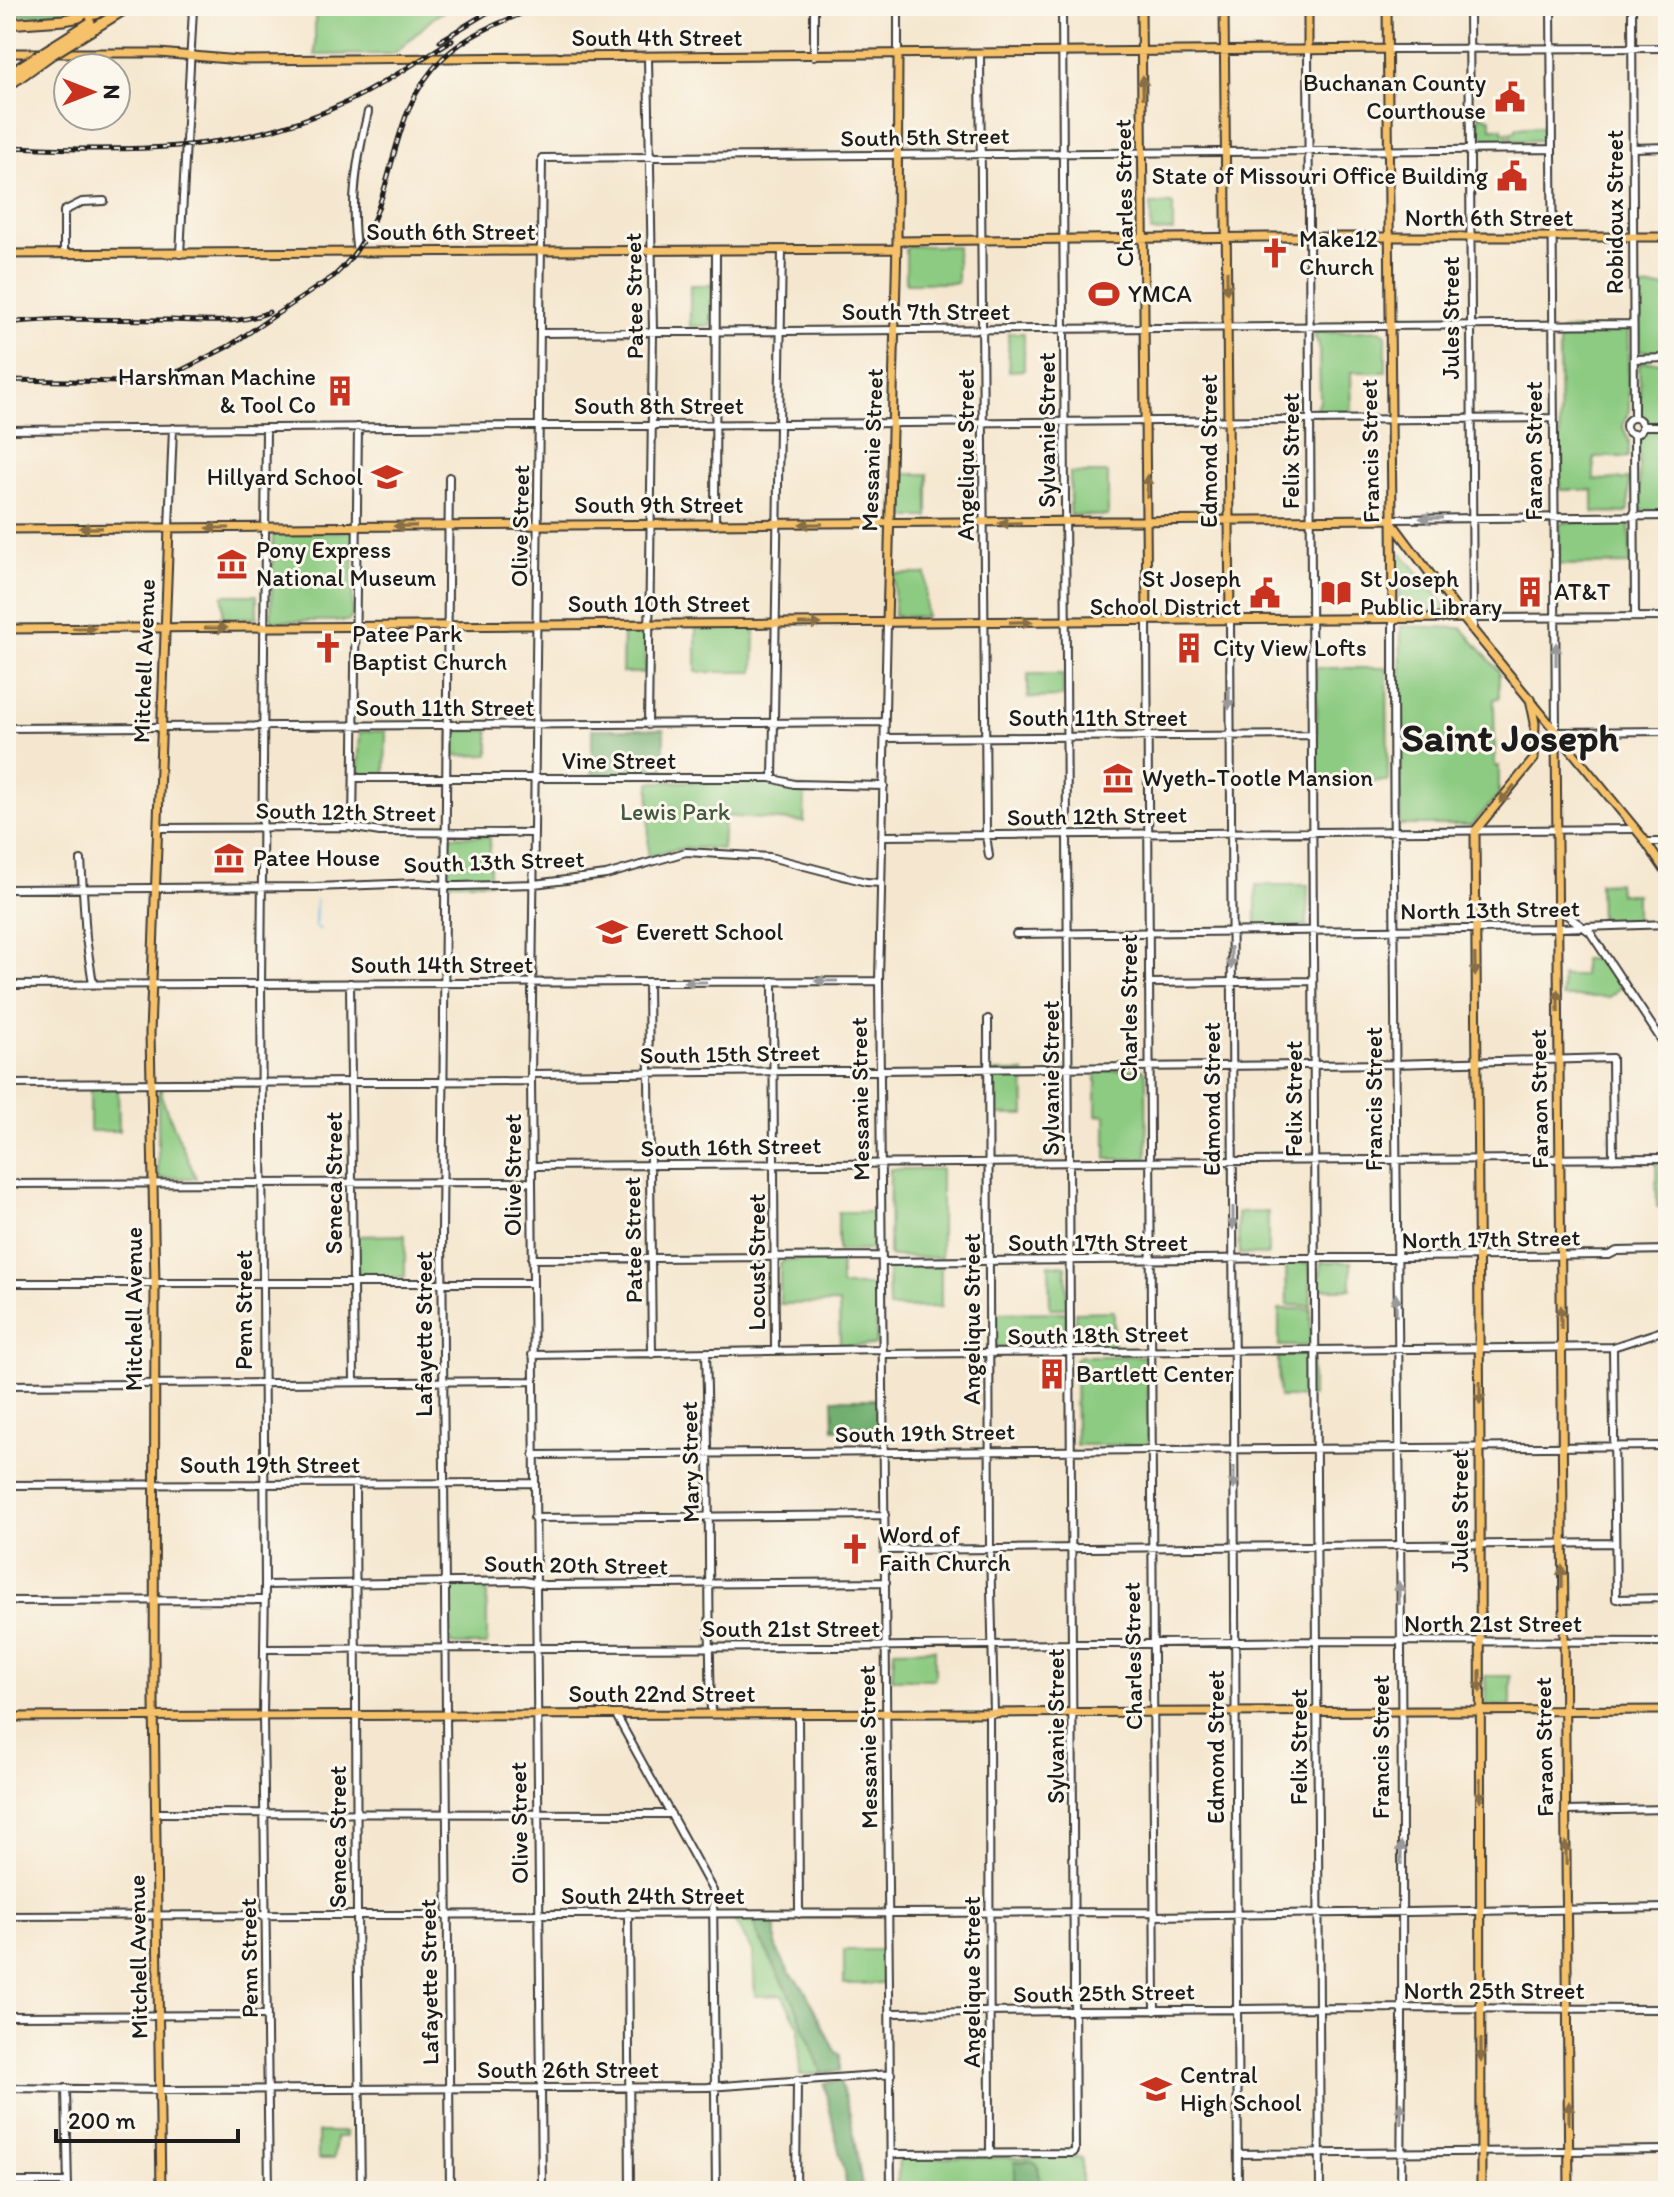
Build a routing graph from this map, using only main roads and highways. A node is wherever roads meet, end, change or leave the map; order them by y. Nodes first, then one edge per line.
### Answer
1 (121, 6) edge
2 (130, 6) edge
3 (1141, 6) edge
4 (1224, 6) edge
5 (1308, 6) edge
6 (1387, 6) edge
7 (110, 11) junction
8 (6, 24) edge
9 (1387, 49) junction
10 (1225, 50) junction
11 (1308, 50) junction
12 (1142, 51) junction
13 (6, 53) edge
14 (898, 55) junction
15 (24, 74) junction
16 (6, 78) edge
17 (6, 87) edge
18 (1227, 237) junction
19 (1668, 237) edge
20 (1309, 238) joint
21 (1387, 238) junction
22 (1145, 239) junction
23 (897, 245) junction
24 (6, 254) edge
25 (1229, 519) junction
26 (1390, 519) junction
27 (1147, 521) junction
28 (889, 524) junction
29 (169, 528) junction
30 (6, 529) edge
31 (1463, 618) junction
32 (1393, 619) junction
33 (1147, 620) junction
34 (1230, 620) junction
35 (887, 623) junction
36 (165, 628) junction
37 (6, 629) edge
38 (1530, 699) junction
39 (1556, 732) junction
40 (1668, 875) edge
41 (1668, 1710) edge
42 (1563, 1711) junction
43 (1480, 1712) junction
44 (154, 1716) junction
45 (6, 1717) edge
46 (161, 2191) edge
47 (1481, 2191) edge
48 (1569, 2191) edge

1 - 7 highway, bridge
2 - 15 highway, bridge
3 - 12 main road, Charles Street
4 - 10 main road, Edmond Street
5 - 11 main road, Felix Street
6 - 9 main road, Francis Street
7 - 8 highway
7 - 16 highway, bridge
9 - 11 main road, South 4th Street
9 - 21 main road, Francis Street
10 - 11 main road, South 4th Street
10 - 12 main road, South 4th Street
10 - 18 main road, Edmond Street
12 - 14 main road, South 4th Street
22 -> 12 main road, Charles Street
13 - 14 main road, South 4th Street
14 - 23 main road, Messanie Street
15 - 16 highway, bridge
15 - 17 highway, bridge
18 - 20 main road, South 6th Street
18 - 22 main road, South 6th Street
18 -> 25 main road, Edmond Street
19 - 21 main road, North 6th Street
20 - 21 main road, North 6th Street
21 - 26 main road, Francis Street
22 - 23 main road, South 6th Street
27 -> 22 main road, Charles Street
23 - 24 main road, South 6th Street
23 - 28 main road, Messanie Street
25 - 26 main road, South 9th Street
25 - 27 main road, South 9th Street
25 - 34 main road, Edmond Street
26 - 31 main road
26 - 32 main road, Francis Street
27 -> 28 main road, South 9th Street
27 - 33 main road, Charles Street
28 -> 29 main road, South 9th Street
28 - 35 main road, Messanie Street
29 -> 30 main road, South 9th Street
29 - 36 main road, Mitchell Avenue
31 - 32 main road, South 10th Street
31 - 38 main road
32 - 34 main road, South 10th Street
33 - 34 main road, South 10th Street
35 -> 33 main road, South 10th Street
36 -> 35 main road, South 10th Street
37 -> 36 main road, South 10th Street
36 - 44 main road, Mitchell Avenue
38 - 39 main road
38 -> 43 main road, Jules Street
39 - 40 main road
42 -> 39 main road, Faraon Street
41 - 42 main road, South 22nd Street
42 - 43 main road, South 22nd Street
48 -> 42 main road, Faraon Street
43 - 44 main road, South 22nd Street
43 -> 47 main road, Jules Street
44 - 45 main road, South 22nd Street
44 - 46 main road, Mitchell Avenue

